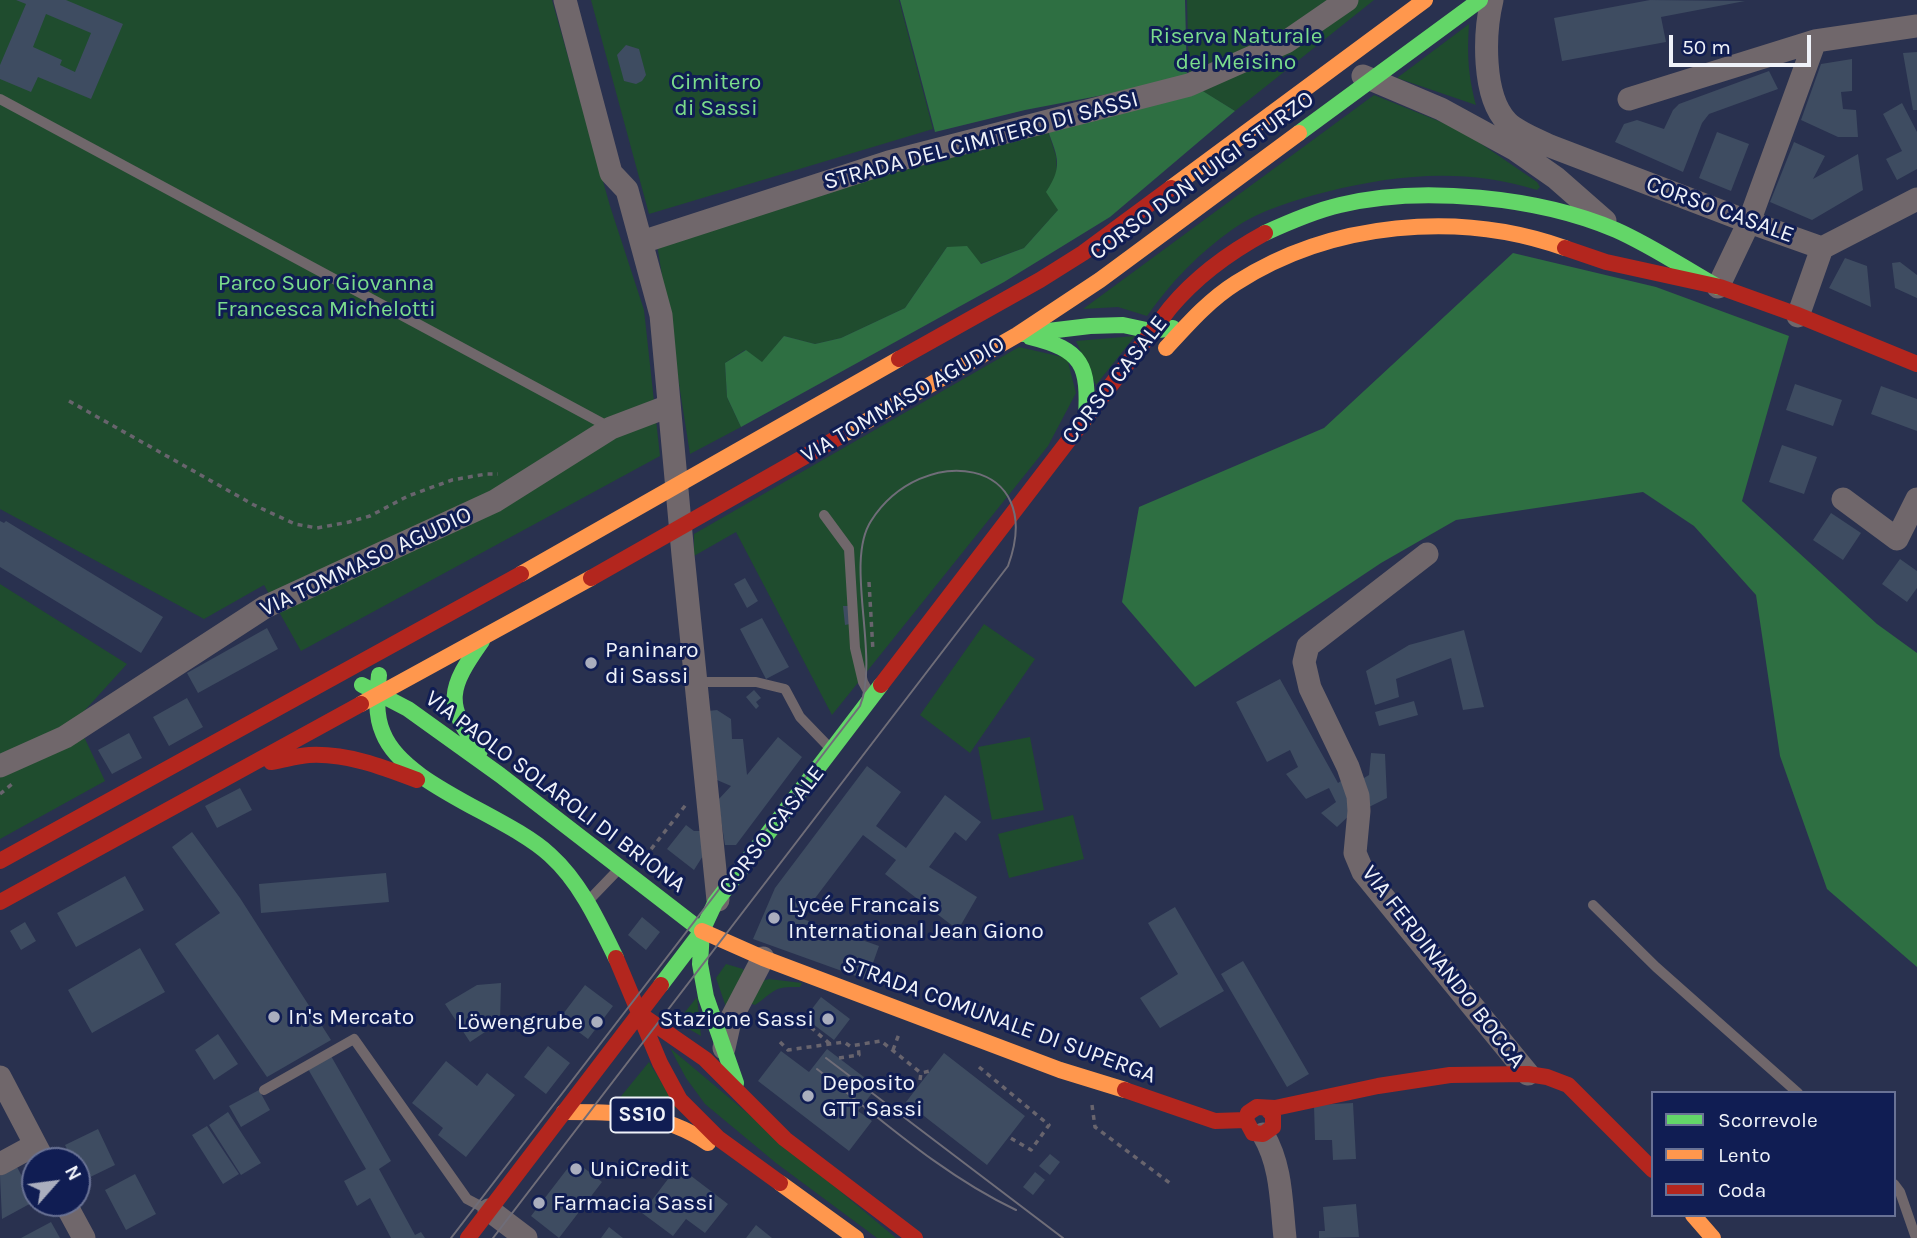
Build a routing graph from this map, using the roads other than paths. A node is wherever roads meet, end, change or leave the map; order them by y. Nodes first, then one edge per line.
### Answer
1 (565, 0) edge
2 (576, 0) edge
3 (1347, 0) edge
4 (1425, 0) edge
5 (1480, 0) edge
6 (1492, 0) edge
7 (1917, 26) edge
8 (1815, 41) junction
9 (1335, 67) junction
10 (1373, 78) junction
11 (0, 99) edge
12 (1629, 99) dead end
13 (1507, 122) junction
14 (1550, 146) junction
15 (1516, 150) junction
16 (628, 190) junction
17 (1917, 199) edge
18 (1749, 222) junction
19 (1615, 230) junction
20 (642, 242) junction
21 (1822, 248) junction
22 (1718, 287) junction
23 (1002, 302) joint
24 (1798, 316) junction
25 (1189, 323) junction
26 (1151, 331) junction
27 (1017, 335) junction
28 (1155, 361) dead end
29 (1917, 364) edge
30 (669, 406) junction
31 (1086, 418) junction
32 (611, 428) junction
33 (677, 484) junction
34 (1843, 499) dead end
35 (1917, 499) edge
36 (824, 515) dead end
37 (680, 527) junction
38 (1427, 554) dead end
39 (484, 638) junction
40 (391, 646) junction
41 (337, 674) junction
42 (695, 682) junction
43 (379, 693) junction
44 (872, 699) junction
45 (833, 750) junction
46 (0, 766) edge
47 (241, 769) junction
48 (500, 775) junction
49 (444, 790) junction
50 (0, 861) edge
51 (620, 868) junction
52 (0, 902) edge
53 (586, 902) junction
54 (1593, 905) dead end
55 (720, 911) junction
56 (702, 931) junction
57 (763, 958) junction
58 (640, 1014) junction
59 (723, 1051) junction
60 (1528, 1074) junction
61 (0, 1077) edge
62 (264, 1090) dead end
63 (1796, 1091) edge
64 (743, 1098) junction
65 (1267, 1109) junction
66 (564, 1112) junction
67 (696, 1117) junction
68 (1254, 1127) junction
69 (711, 1146) junction
70 (36, 1147) edge
71 (737, 1152) junction
72 (21, 1158) edge
73 (0, 1164) edge
74 (1651, 1168) edge
75 (736, 1172) dead end
76 (1896, 1187) edge
77 (489, 1210) junction
78 (73, 1217) edge
79 (1695, 1217) edge
80 (84, 1238) edge
81 (468, 1238) edge
82 (526, 1238) edge
83 (856, 1238) edge
84 (915, 1238) edge
85 (1285, 1238) edge
86 (1713, 1238) edge
87 (1916, 1238) edge

1 - 16 street
2 - 16 lane
3 - 20 street, STRADA DEL CIMITERO DI SASSI
4 - 9 main road, CORSO DON LUIGI STURZO
5 - 10 main road, CORSO DON LUIGI STURZO
6 - 13 street
7 - 8 street
8 - 12 street
8 - 18 street
9 - 10 street
9 - 23 main road, CORSO DON LUIGI STURZO
10 - 15 street
10 - 27 main road, CORSO DON LUIGI STURZO
11 - 32 lane
13 - 14 street, CORSO CASALE
13 - 15 street
14 - 15 street, CORSO CASALE
14 - 18 street, CORSO CASALE
15 - 19 street
16 - 20 street
17 - 21 street
18 - 21 street, CORSO CASALE
18 - 22 street
19 - 22 main road, CORSO CASALE
19 - 26 main road, CORSO CASALE
20 - 30 street
21 - 24 street, CORSO CASALE
22 - 24 main road, CORSO CASALE
22 - 25 main road, CORSO CASALE
23 - 33 main road, VIA TOMMASO AGUDIO
24 - 29 main road, CORSO CASALE
25 - 26 main road
25 - 28 main road, CORSO CASALE
26 - 27 main road
26 - 31 main road, CORSO CASALE
27 - 31 main road
27 - 37 main road, VIA TOMMASO AGUDIO
30 - 32 street, VIA TOMMASO AGUDIO
30 - 33 street
31 - 44 main road, CORSO CASALE
32 - 46 street, VIA TOMMASO AGUDIO
33 - 37 street
33 - 40 main road, VIA TOMMASO AGUDIO
34 - 35 street
36 - 44 lane
37 - 39 main road, VIA TOMMASO AGUDIO
37 - 42 street
38 - 60 street, VIA FERDINANDO BOCCA
39 - 43 main road, VIA TOMMASO AGUDIO
39 - 48 main road
40 - 41 main road, VIA TOMMASO AGUDIO
40 - 43 main road
41 - 43 main road, VIA PAOLO SOLAROLI DI BRIONA
41 - 50 main road, VIA TOMMASO AGUDIO
42 - 45 lane
42 - 55 street
43 - 47 main road, VIA TOMMASO AGUDIO
43 - 48 main road, VIA PAOLO SOLAROLI DI BRIONA
43 - 49 main road
44 - 45 main road, CORSO CASALE
45 - 55 main road, CORSO CASALE
47 - 49 main road
47 - 52 main road, VIA TOMMASO AGUDIO
48 - 51 main road, VIA PAOLO SOLAROLI DI BRIONA
49 - 53 main road
51 - 53 lane
51 - 56 main road, VIA PAOLO SOLAROLI DI BRIONA
53 - 58 main road
54 - 63 lane
55 - 56 main road, CORSO CASALE
56 - 57 main road, STRADA COMUNALE DI SUPERGA
56 - 58 main road, CORSO CASALE
56 - 59 main road
57 - 59 street
57 - 68 main road, STRADA COMUNALE DI SUPERGA
58 - 64 main road
58 - 66 main road, CORSO CASALE
58 - 67 main road, SS10
59 - 64 main road
60 - 65 main road
60 - 74 main road
61 - 70 street
62 - 77 lane
64 - 84 main road
65 - 68 main road
65 - 68 main road
66 - 69 main road, SS10
66 - 77 main road, CORSO CASALE
67 - 69 main road
67 - 71 main road, SS10
68 - 85 street
69 - 71 main road, SS10
69 - 75 main road
71 - 83 main road, SS10
72 - 73 street
76 - 87 lane
77 - 81 main road, CORSO CASALE
77 - 82 street
78 - 80 street
79 - 86 main road

